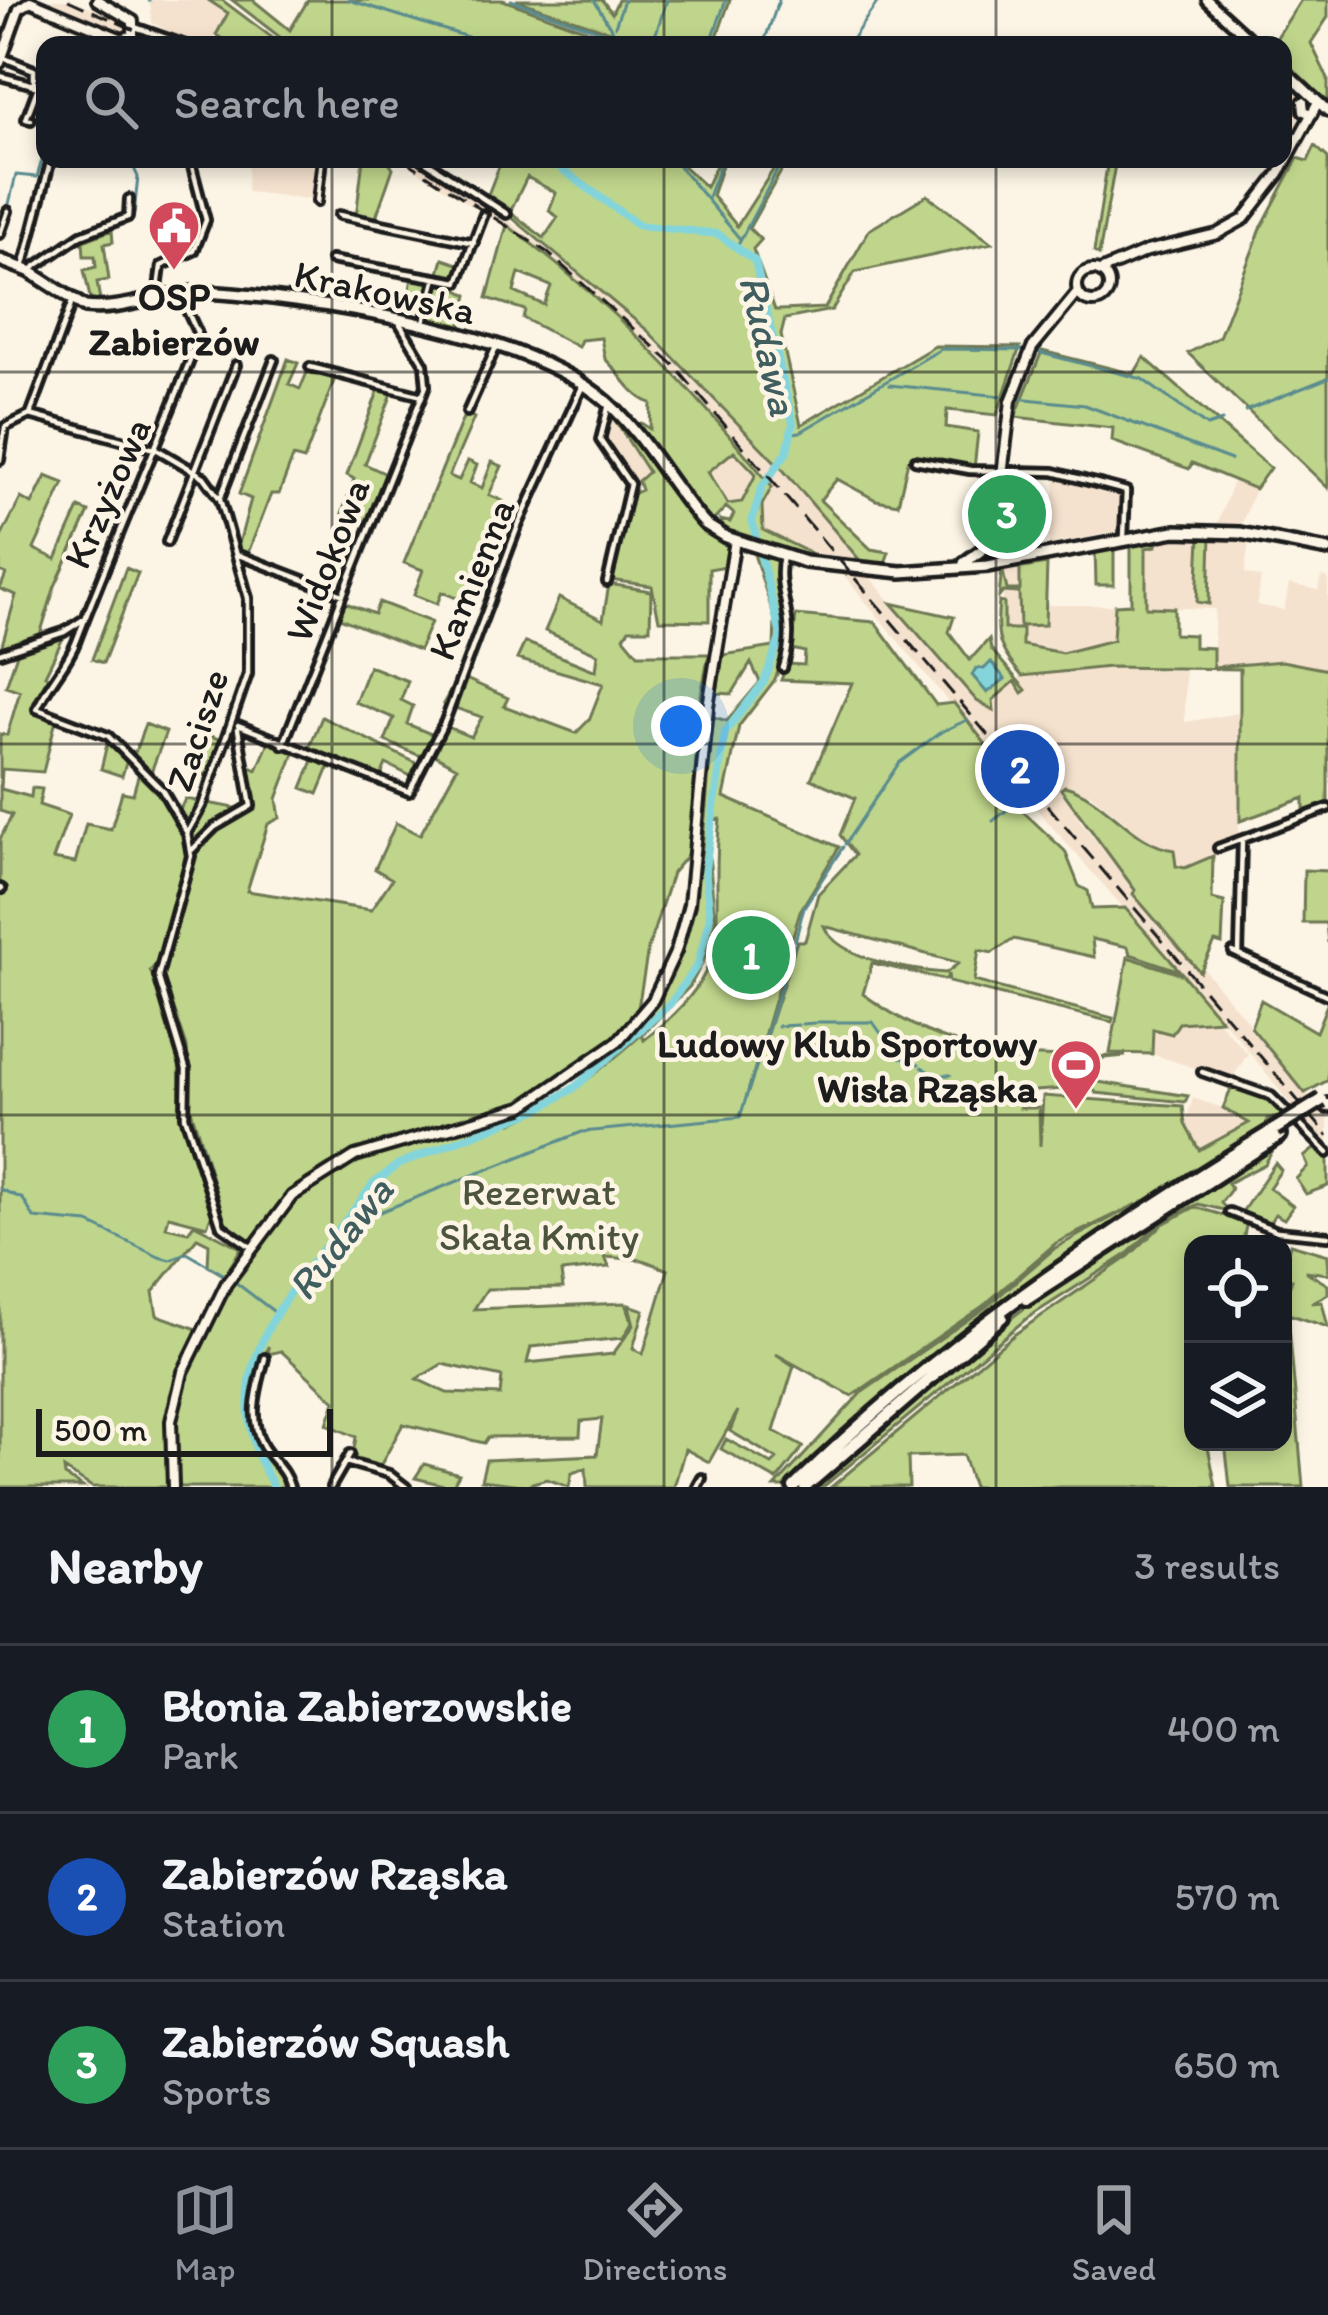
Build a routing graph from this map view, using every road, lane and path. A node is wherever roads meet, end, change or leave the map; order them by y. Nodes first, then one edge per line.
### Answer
1 (98, 0) edge
2 (1207, 0) edge
3 (135, 27) junction
4 (115, 36) edge
5 (132, 36) edge
6 (160, 36) edge
7 (1246, 36) edge
8 (1, 60) edge
9 (0, 76) edge
10 (36, 77) edge
11 (1292, 78) edge
12 (36, 86) edge
13 (36, 94) edge
14 (1312, 107) junction
15 (1328, 111) edge
16 (31, 120) dead end
17 (1292, 148) edge
18 (49, 168) edge
19 (192, 168) edge
20 (321, 168) edge
21 (436, 168) edge
22 (1282, 168) edge
23 (129, 200) dead end
24 (317, 202) dead end
25 (8, 211) dead end
26 (484, 214) dead end
27 (507, 214) dead end
28 (339, 215) dead end
29 (0, 234) edge
30 (475, 243) junction
31 (0, 260) edge
32 (331, 260) dead end
33 (1115, 266) junction
34 (26, 269) junction
35 (1100, 271) junction
36 (435, 281) junction
37 (1109, 282) junction
38 (179, 293) junction
39 (157, 296) junction
40 (1081, 296) junction
41 (72, 302) junction
42 (401, 321) junction
43 (422, 327) junction
44 (496, 347) junction
45 (274, 359) dead end
46 (236, 365) dead end
47 (310, 367) dead end
48 (583, 385) junction
49 (422, 396) junction
50 (609, 404) junction
51 (466, 412) dead end
52 (31, 416) junction
53 (2, 428) edge
54 (158, 449) junction
55 (0, 460) edge
56 (915, 460) dead end
57 (999, 471) junction
58 (196, 473) junction
59 (220, 499) junction
60 (1124, 537) junction
61 (735, 539) junction
62 (166, 542) dead end
63 (1328, 550) edge
64 (236, 554) junction
65 (783, 555) junction
66 (989, 556) junction
67 (607, 582) dead end
68 (344, 596) junction
69 (83, 619) junction
70 (0, 653) edge
71 (783, 668) dead end
72 (238, 711) junction
73 (238, 725) junction
74 (284, 745) junction
75 (1328, 808) edge
76 (187, 833) junction
77 (1241, 839) junction
78 (1218, 848) dead end
79 (192, 850) junction
80 (1328, 996) edge
81 (1202, 1072) dead end
82 (1326, 1102) edge
83 (1277, 1132) junction
84 (1328, 1153) edge
85 (1229, 1212) dead end
86 (1328, 1236) edge
87 (251, 1247) junction
88 (266, 1358) dead end
89 (350, 1454) dead end
90 (346, 1462) junction
91 (702, 1478) dead end
92 (173, 1487) edge
93 (290, 1487) edge
94 (331, 1487) edge
95 (406, 1487) edge
96 (697, 1487) edge
97 (794, 1487) edge
98 (805, 1487) edge

1 - 3 main road
2 - 7 main road
3 - 5 main road
3 - 6 street
4 - 8 main road
8 - 10 street
9 - 12 street
11 - 14 main road
13 - 16 street
14 - 15 main road
14 - 17 main road
18 - 34 street
19 - 39 street
20 - 24 street
21 - 27 street
22 - 33 main road
23 - 34 street
25 - 29 street
26 - 30 street
28 - 30 street
30 - 36 street
31 - 34 main road
32 - 36 street
33 - 35 main road
33 - 37 main road
34 - 41 main road
35 - 37 main road
35 - 40 main road
36 - 43 street
37 - 40 main road
38 - 39 main road, Krakowska
38 - 42 main road, Krakowska
38 - 54 street, Krzyżowa
39 - 41 main road, Krakowska
40 - 57 main road
41 - 52 street
42 - 43 main road, Krakowska
42 - 49 street
43 - 44 main road, Krakowska
44 - 48 main road, Krakowska
44 - 51 street
45 - 59 street
46 - 58 street
47 - 49 street
48 - 50 main road, Krakowska
48 - 74 street, Kamienna
49 - 68 street, Widokowa
50 - 61 main road, Krakowska
50 - 67 street
52 - 53 street
52 - 54 street, Zacisze
53 - 55 street
54 - 58 street, Zacisze
54 - 69 street, Krzyżowa
56 - 57 street
57 - 60 street
57 - 66 main road
58 - 59 street, Zacisze
58 - 62 street
59 - 64 street, Zacisze
60 - 63 main road, Krakowska
60 - 66 main road, Krakowska
61 - 65 main road, Krakowska
61 - 87 main road
64 - 68 street
64 - 72 street, Zacisze
65 - 66 main road, Krakowska
65 - 71 street
68 - 74 street, Widokowa
69 - 70 street
69 - 76 street, Krzyżowa
72 - 73 street
72 - 76 street, Zacisze
73 - 74 street
73 - 79 street
75 - 77 street
76 - 79 street
77 - 78 street
77 - 80 street
79 - 87 street
81 - 84 street
82 - 83 highway, bridge
83 - 97 highway
83 - 98 highway
85 - 86 street
87 - 92 main road
88 - 93 street
89 - 90 street
90 - 94 street
90 - 95 street
91 - 96 street

